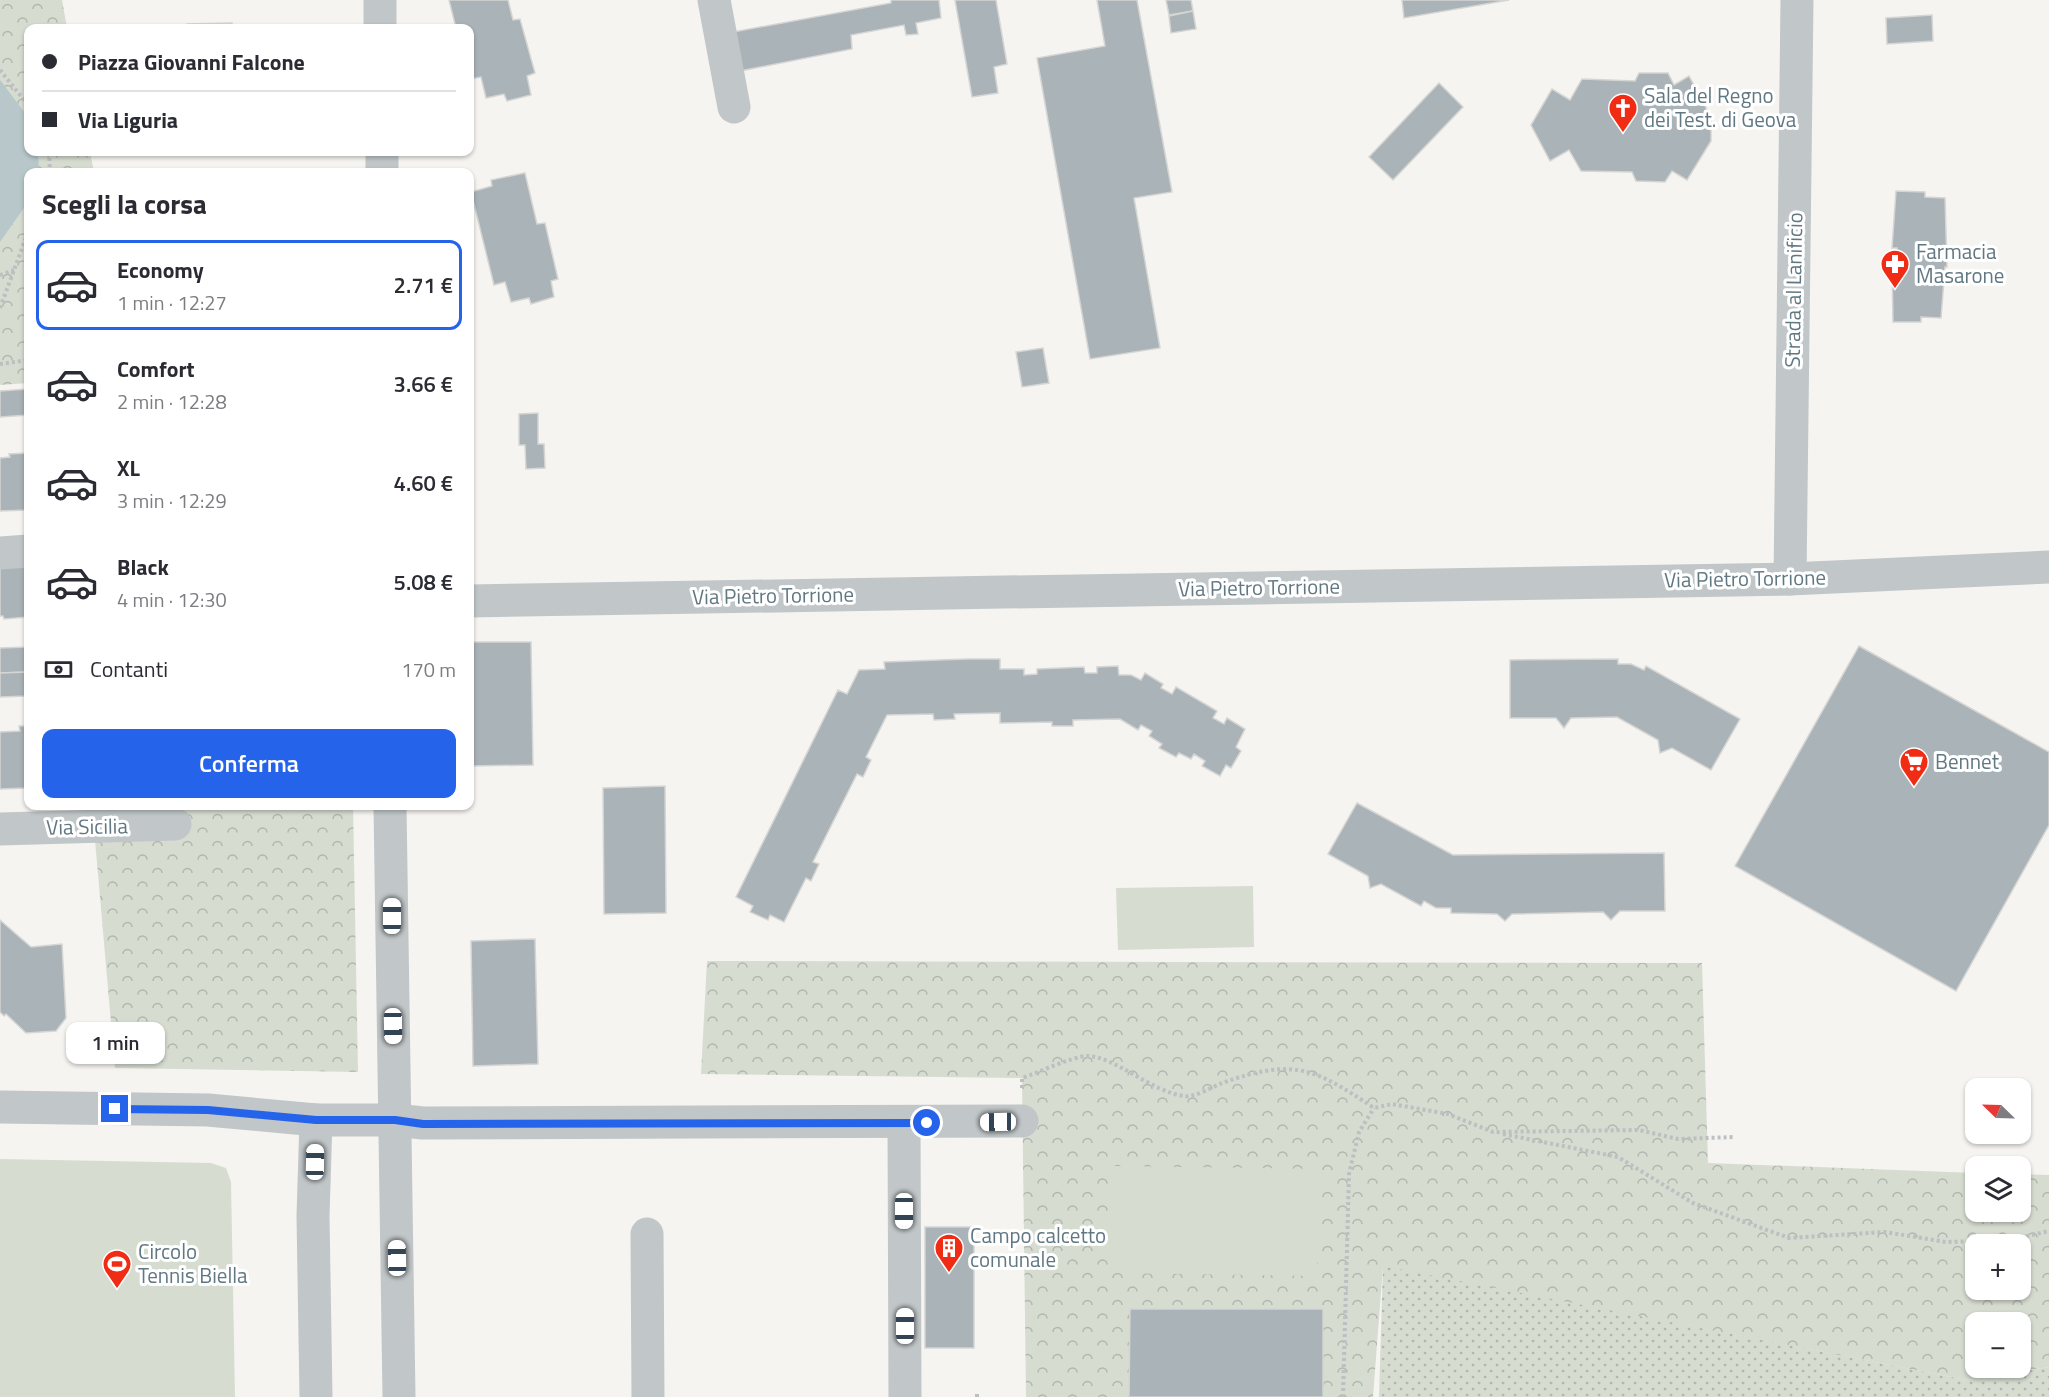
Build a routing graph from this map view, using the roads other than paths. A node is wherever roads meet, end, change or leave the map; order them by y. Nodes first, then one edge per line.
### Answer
1 (380, 0) edge
2 (714, 0) edge
3 (1797, 0) edge
4 (380, 24) edge
5 (734, 107) dead end
6 (24, 551) edge
7 (0, 553) edge
8 (2049, 567) edge
9 (1790, 579) junction
10 (474, 601) edge
11 (390, 810) edge
12 (175, 824) dead end
13 (0, 829) edge
14 (0, 1107) edge
15 (316, 1120) junction
16 (395, 1120) junction
17 (1022, 1121) road end
18 (903, 1123) junction
19 (647, 1234) dead end
20 (316, 1397) edge
21 (399, 1397) edge
22 (648, 1397) edge
23 (905, 1397) edge

1 - 4 street
2 - 5 street
3 - 9 street, Strada al Lanificio
6 - 7 street
8 - 9 street, Via Pietro Torrione
9 - 10 street, Via Pietro Torrione
11 - 16 street
12 - 13 street, Via Sicilia
14 - 15 street
15 - 16 street
15 - 20 street
16 - 18 street
16 - 21 street
17 - 18 street
18 - 23 street
19 - 22 street

